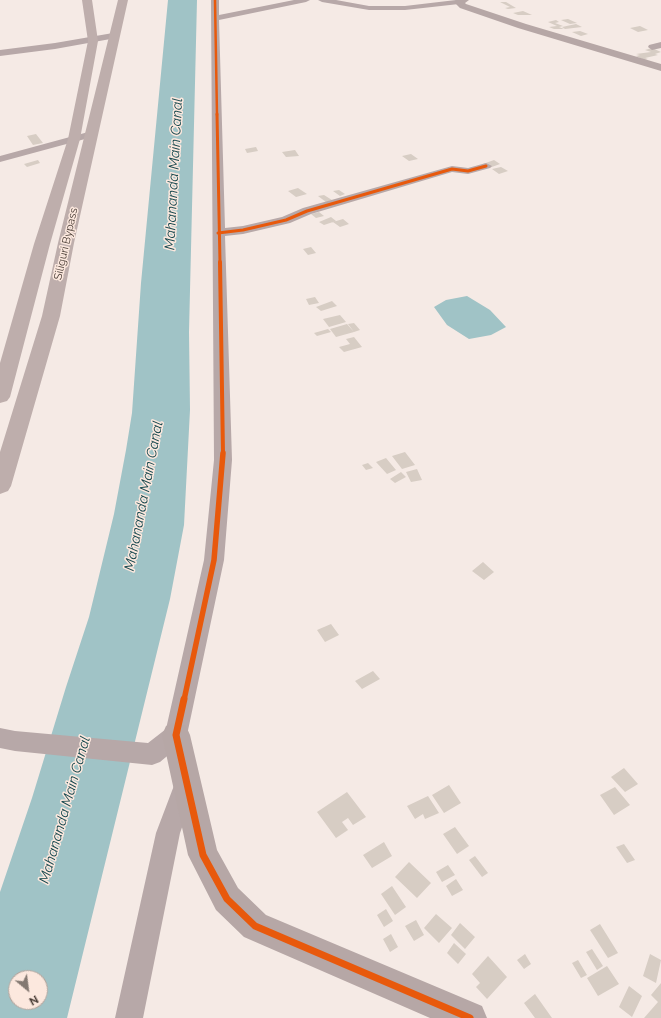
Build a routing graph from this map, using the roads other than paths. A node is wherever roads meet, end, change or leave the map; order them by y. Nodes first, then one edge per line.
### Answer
1 (87, 0) edge
2 (123, 0) edge
3 (215, 0) edge
4 (306, 0) edge
5 (322, 0) edge
6 (461, 1) edge
7 (215, 18) junction
8 (113, 36) junction
9 (93, 41) junction
10 (0, 53) edge
11 (661, 68) edge
12 (92, 134) junction
13 (74, 139) junction
14 (0, 159) edge
15 (486, 166) dead end
16 (218, 233) junction
17 (0, 397) edge
18 (0, 486) edge
19 (176, 735) junction
20 (8, 740) edge
21 (187, 780) junction
22 (129, 1018) edge
23 (470, 1018) edge

1 - 9 highway
2 - 8 highway, Siliguri Bypass
3 - 7 street
4 - 7 street
5 - 6 street
6 - 11 street
7 - 16 street
8 - 9 street
8 - 12 highway, Siliguri Bypass
9 - 10 street
9 - 13 highway
12 - 13 street
12 - 18 highway, Siliguri Bypass
13 - 14 street
13 - 17 highway
15 - 16 street
16 - 19 street
19 - 20 street
19 - 21 street
21 - 22 street
21 - 23 street

